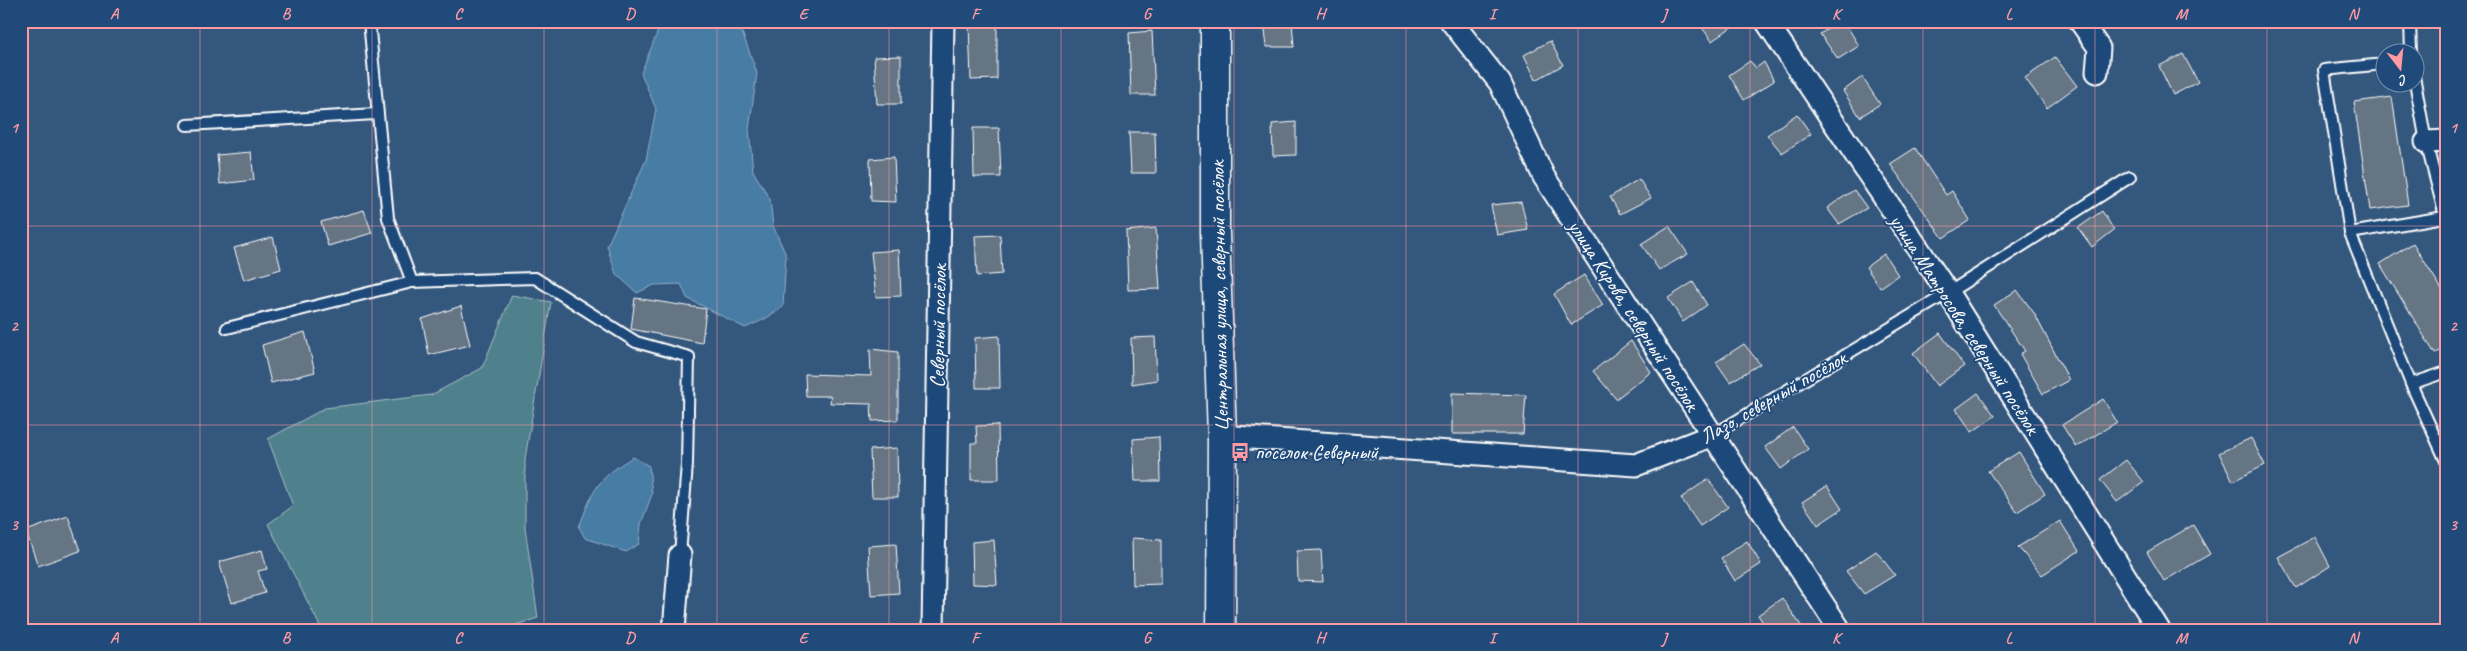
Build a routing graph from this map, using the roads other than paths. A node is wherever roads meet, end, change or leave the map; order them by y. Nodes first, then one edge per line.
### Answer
1 (369, 21) edge
2 (943, 21) edge
3 (1215, 21) edge
4 (1452, 21) edge
5 (1766, 21) edge
6 (2080, 21) edge
7 (2410, 21) edge
8 (2411, 42) edge
9 (2374, 65) edge
10 (2097, 72) dead end
11 (2419, 92) edge
12 (376, 114) junction
13 (187, 125) dead end
14 (2436, 142) edge
15 (2130, 177) dead end
16 (2445, 219) edge
17 (2350, 233) junction
18 (412, 282) junction
19 (1948, 293) junction
20 (227, 328) dead end
21 (2446, 372) edge
22 (2411, 384) junction
23 (1713, 435) junction
24 (1222, 436) junction
25 (2446, 461) edge
26 (680, 555) joint
27 (674, 630) edge
28 (933, 630) edge
29 (1221, 630) edge
30 (1840, 630) edge
31 (2159, 630) edge

1 - 12 lane
2 - 28 street, Северный посёлок
3 - 24 street, Центральная улица, северный посёлок
4 - 23 street, улица Кирова, северный посёлок
5 - 19 street, улица Матросова, северный посёлок
6 - 10 street
7 - 8 lane
9 - 17 lane
11 - 14 lane
12 - 13 lane
12 - 18 lane
14 - 16 lane
15 - 19 lane, Лазо, северный посёлок
16 - 17 lane
17 - 22 lane
18 - 20 lane
18 - 26 lane
19 - 23 lane, Лазо, северный посёлок
19 - 31 street, улица Матросова, северный посёлок
21 - 22 lane
22 - 25 lane
23 - 24 street, Лазо, северный посёлок
23 - 30 street, улица Кирова, северный посёлок
24 - 29 street, Центральная улица, северный посёлок
26 - 27 street

